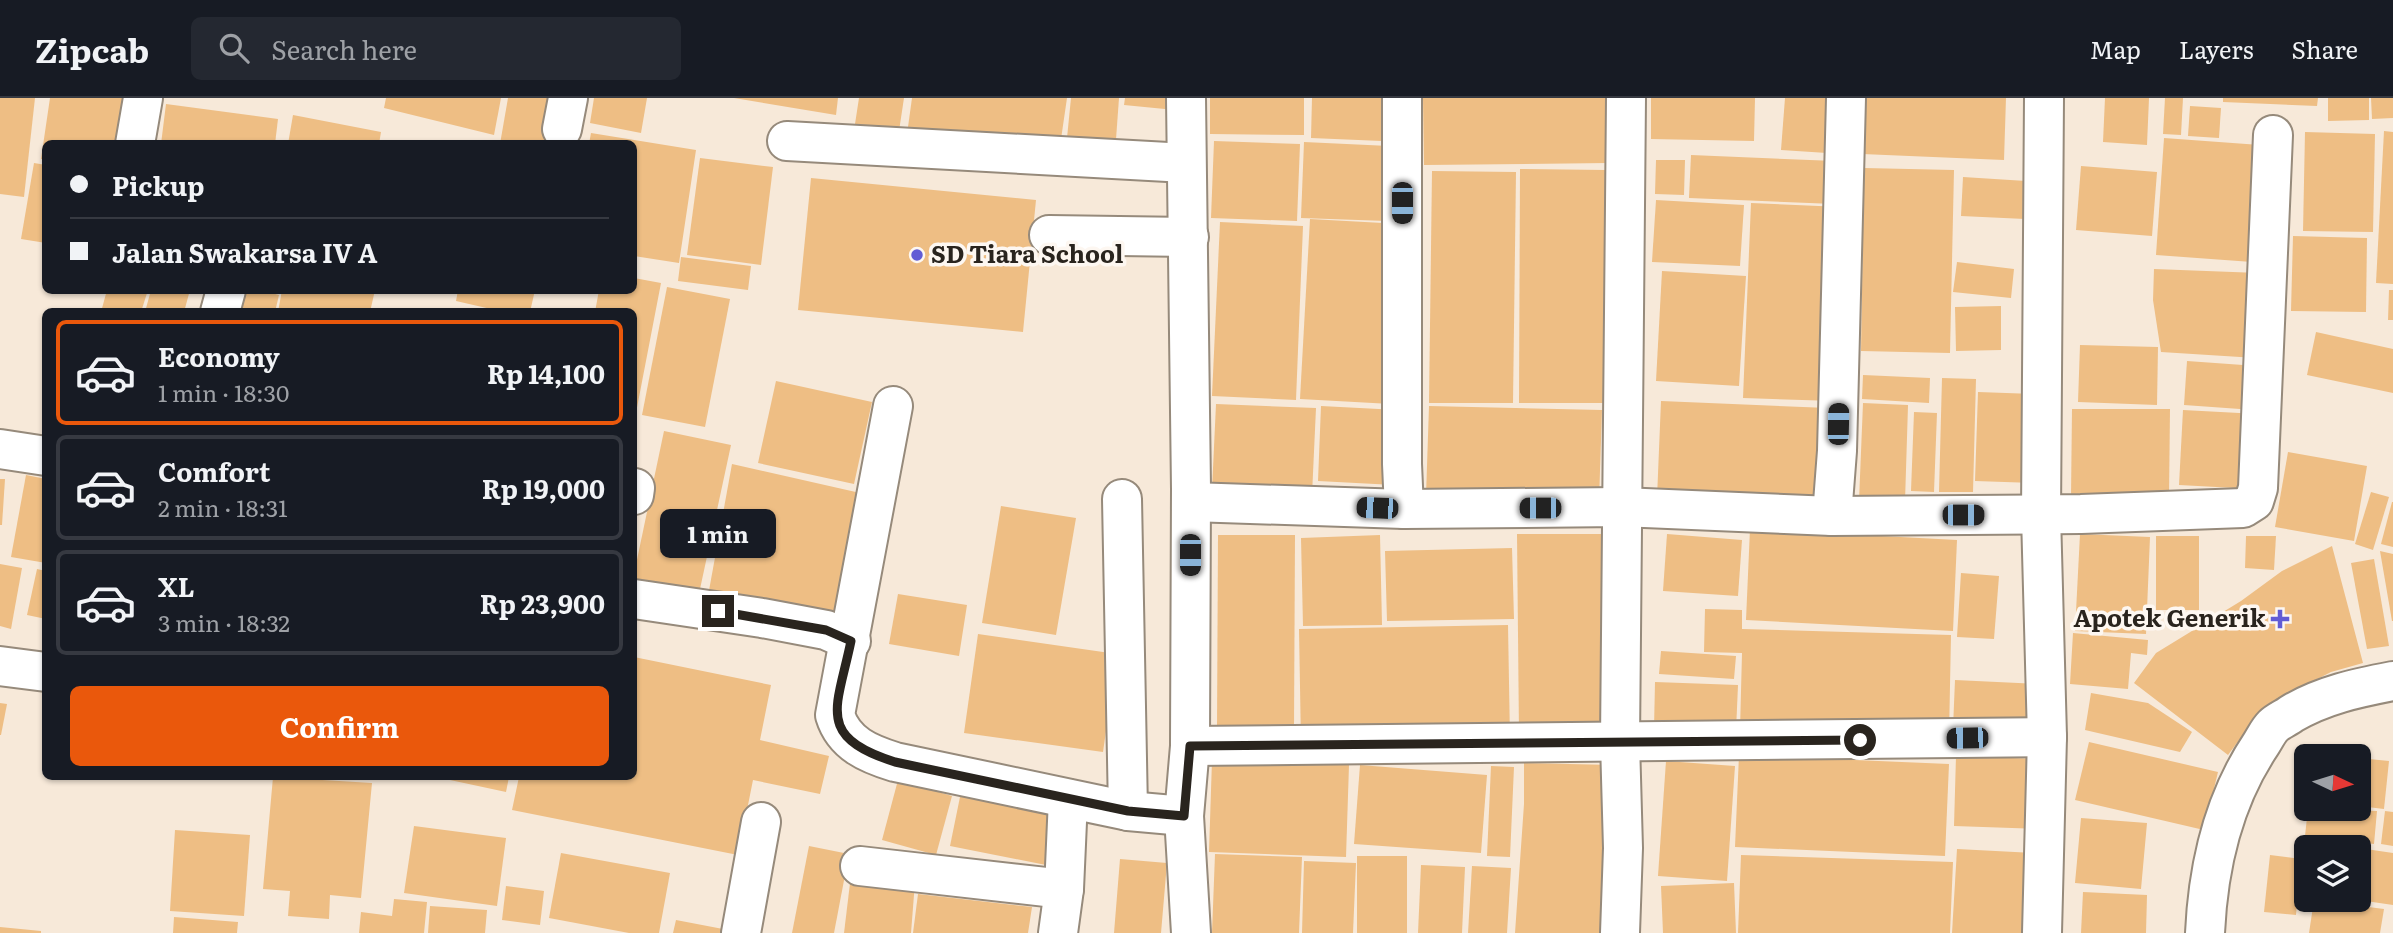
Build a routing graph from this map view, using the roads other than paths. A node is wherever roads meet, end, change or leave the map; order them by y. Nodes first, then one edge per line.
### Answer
1 (143, 98) edge
2 (1186, 98) edge
3 (1402, 98) edge
4 (1626, 98) edge
5 (1846, 98) edge
6 (2044, 98) edge
7 (2273, 135) dead end
8 (136, 140) edge
9 (788, 141) dead end
10 (1186, 163) junction
11 (1049, 235) dead end
12 (1189, 237) junction
13 (893, 406) dead end
14 (0, 449) edge
15 (42, 455) edge
16 (1122, 499) dead end
17 (1191, 502) junction
18 (1621, 507) junction
19 (1404, 509) junction
20 (2041, 515) junction
21 (1832, 516) junction
22 (637, 599) edge
23 (851, 641) junction
24 (0, 666) edge
25 (42, 671) edge
26 (2393, 681) edge
27 (2047, 737) junction
28 (1620, 742) junction
29 (1190, 746) junction
30 (1068, 799) junction
31 (1128, 811) junction
32 (1184, 816) junction
33 (761, 822) dead end
34 (860, 866) dead end
35 (1064, 889) junction
36 (741, 933) edge
37 (1058, 933) edge
38 (1191, 933) edge
39 (1620, 933) edge
40 (2042, 933) edge
41 (2206, 933) edge

1 - 8 street
2 - 10 street
3 - 19 street
4 - 18 street
5 - 21 street
6 - 20 street
7 - 20 street
9 - 10 street
10 - 12 street
11 - 12 street
12 - 17 street
13 - 23 street
14 - 15 street
16 - 31 street
17 - 19 street
17 - 29 street
18 - 19 street
18 - 21 street
18 - 28 street
20 - 21 street
20 - 27 street
22 - 23 street
23 - 30 street
24 - 25 street
26 - 41 street
27 - 28 street
27 - 40 street
28 - 29 street
28 - 39 street
29 - 32 street
30 - 31 street
30 - 35 street
31 - 32 street
32 - 38 street
33 - 36 street
34 - 35 street
35 - 37 street

